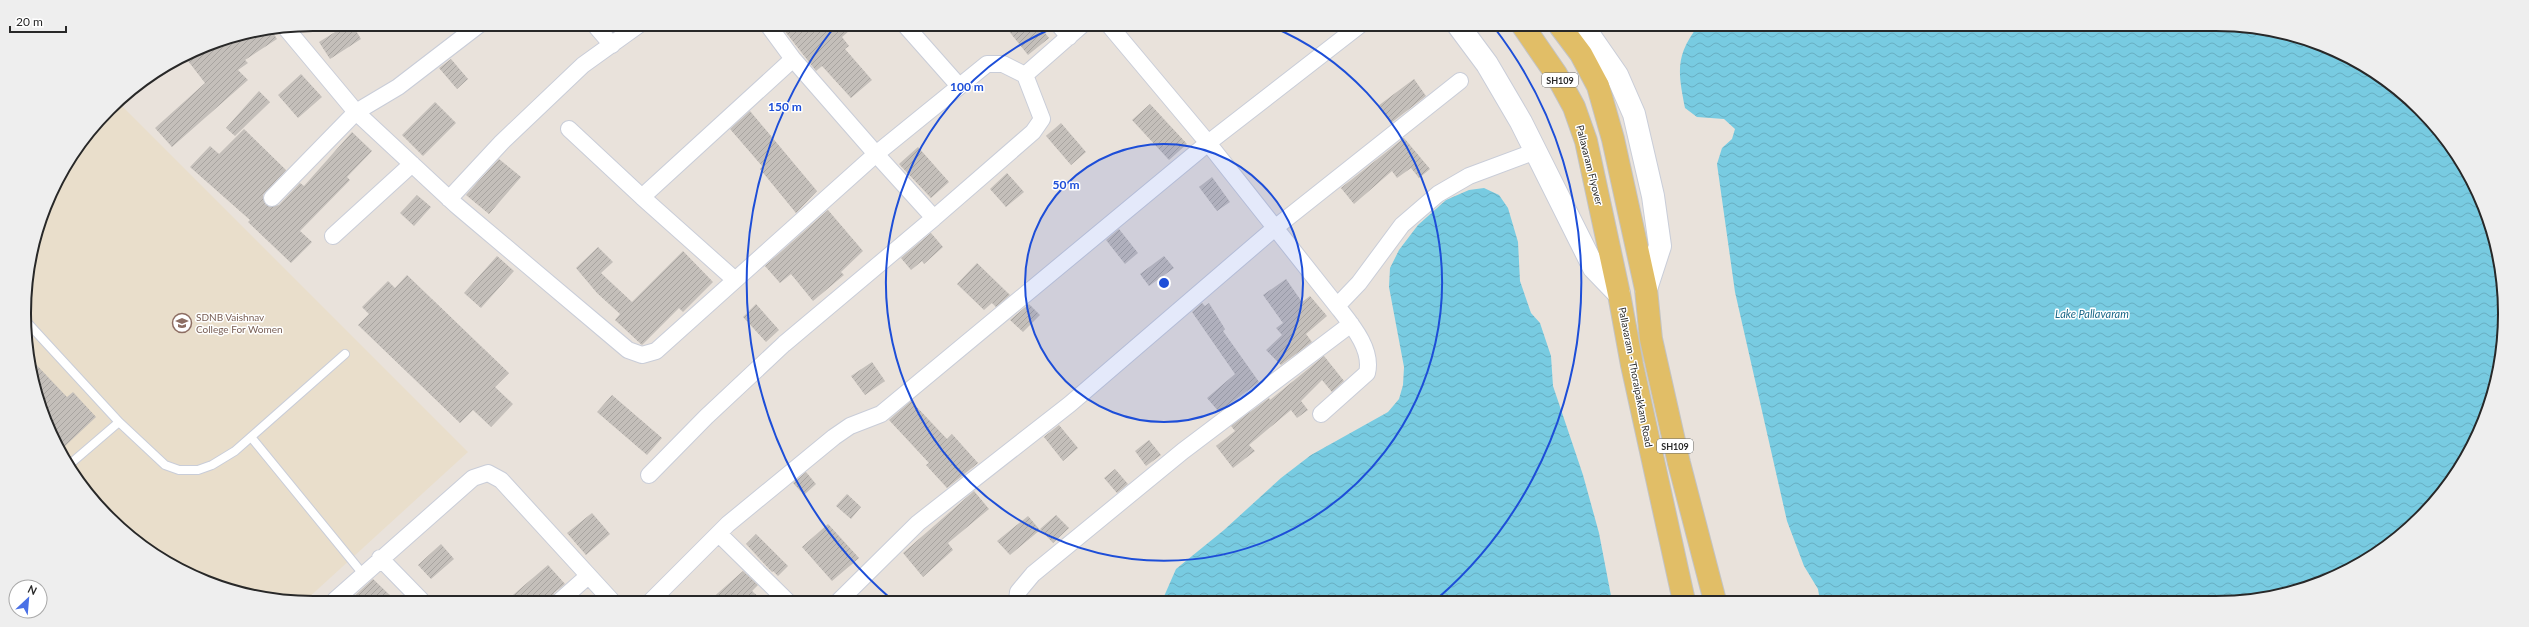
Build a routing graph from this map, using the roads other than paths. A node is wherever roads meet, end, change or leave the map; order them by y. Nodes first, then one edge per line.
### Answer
1 (471, 31) edge
2 (600, 31) edge
3 (631, 31) edge
4 (772, 31) edge
5 (910, 31) edge
6 (1064, 31) edge
7 (1114, 31) edge
8 (1352, 31) edge
9 (1462, 31) edge
10 (1526, 31) edge
11 (1564, 31) edge
12 (1586, 31) edge
13 (289, 32) edge
14 (612, 45) junction
15 (793, 59) junction
16 (1025, 75) junction
17 (1460, 81) dead end
18 (959, 86) junction
19 (356, 112) junction
20 (569, 129) dead end
21 (1208, 143) junction
22 (1536, 151) junction
23 (876, 154) junction
24 (412, 164) junction
25 (642, 197) junction
26 (272, 198) dead end
27 (449, 199) junction
28 (934, 218) junction
29 (1276, 227) junction
30 (333, 236) dead end
31 (734, 279) junction
32 (1646, 289) junction
33 (1619, 294) junction
34 (1337, 306) junction
35 (1351, 324) junction
36 (32, 326) edge
37 (345, 354) dead end
38 (1321, 414) dead end
39 (120, 422) junction
40 (251, 437) junction
41 (73, 461) edge
42 (649, 475) dead end
43 (719, 534) junction
44 (380, 558) junction
45 (363, 574) junction
46 (588, 576) junction
47 (339, 596) edge
48 (417, 596) edge
49 (566, 596) edge
50 (607, 596) edge
51 (655, 596) edge
52 (783, 596) edge
53 (843, 596) edge
54 (1018, 596) edge
55 (1683, 596) edge
56 (1714, 596) edge

1 - 19 street
2 - 14 street
3 - 14 street
4 - 15 street
5 - 18 street
6 - 16 street
7 - 21 street
8 - 21 street
9 - 22 street
10 - 33 main road, Pallavaram Flyover / SH109
11 - 32 main road, SH109
12 - 32 street
13 - 19 street
14 - 27 street
15 - 23 street
15 - 25 street
16 - 18 street
16 - 28 street
17 - 29 street
18 - 23 street
19 - 24 street
19 - 26 street
20 - 25 street
21 - 29 street
21 - 43 street
22 - 33 street
22 - 34 street
23 - 28 street
23 - 31 street
24 - 27 street
24 - 30 street
25 - 31 street
27 - 31 street
28 - 42 street
29 - 34 street
29 - 53 street
32 - 56 main road, SH109
33 - 55 main road, Pallavaram - Thoraipakkam Road / SH109
34 - 35 street
35 - 38 street
35 - 54 street
36 - 39 lane
37 - 40 lane
39 - 40 lane
39 - 41 lane
40 - 45 lane
43 - 51 street
43 - 52 street
44 - 45 street
44 - 46 street
44 - 48 street
45 - 47 street
46 - 49 street
46 - 50 street

